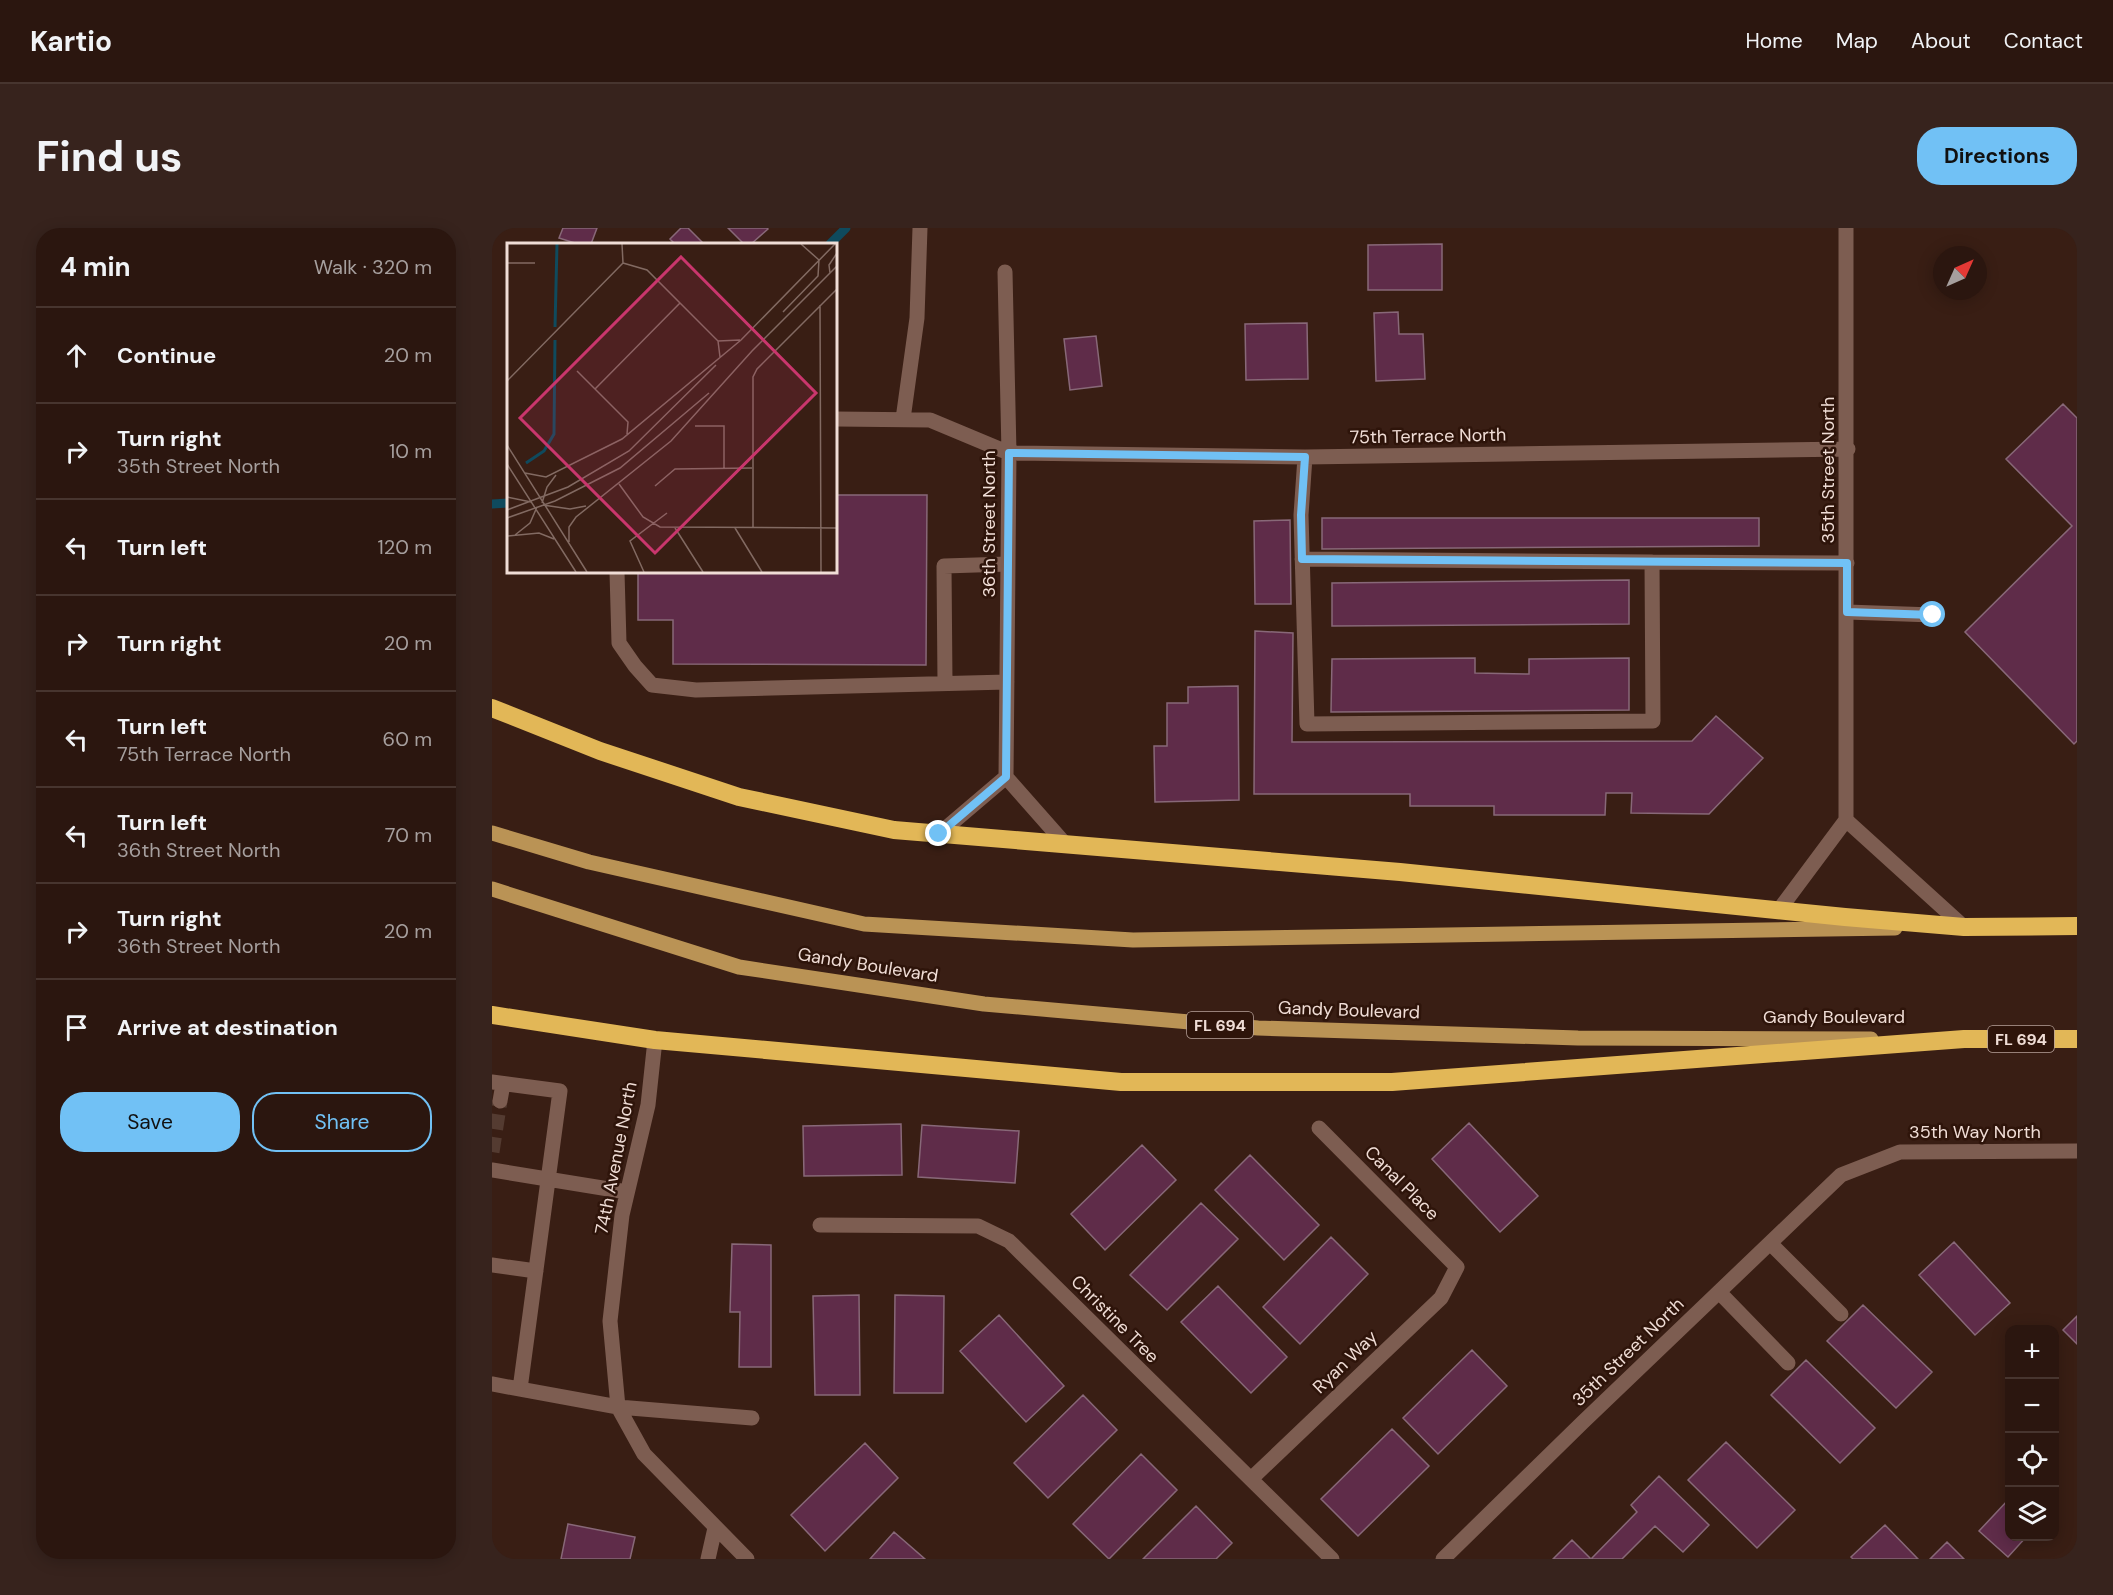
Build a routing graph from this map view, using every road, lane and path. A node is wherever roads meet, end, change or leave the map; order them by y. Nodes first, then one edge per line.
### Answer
1 (921, 228) edge
2 (1846, 228) edge
3 (1005, 272) dead end
4 (837, 419) edge
5 (903, 419) junction
6 (1848, 449) junction
7 (1009, 453) junction
8 (1305, 457) junction
9 (1302, 559) junction
10 (1652, 562) junction
11 (1847, 563) junction
12 (1008, 564) junction
13 (617, 573) edge
14 (1847, 612) junction
15 (1933, 615) dead end
16 (1007, 682) junction
17 (945, 683) junction
18 (492, 708) edge
19 (1006, 777) junction
20 (1846, 820) junction
21 (492, 833) edge
22 (939, 834) junction
23 (1066, 845) junction
24 (492, 889) edge
25 (1779, 910) junction
26 (1964, 927) junction
27 (2077, 927) edge
28 (492, 1015) edge
29 (1964, 1039) junction
30 (2077, 1039) edge
31 (655, 1040) junction
32 (498, 1083) edge
33 (500, 1101) tunnel mouth
34 (1319, 1128) dead end
35 (2077, 1151) edge
36 (492, 1170) edge
37 (1841, 1175) joint
38 (549, 1180) junction
39 (627, 1192) junction
40 (820, 1225) dead end
41 (1770, 1244) junction
42 (492, 1265) edge
43 (1457, 1267) joint
44 (536, 1271) junction
45 (1719, 1292) junction
46 (1841, 1314) dead end
47 (1788, 1364) dead end
48 (492, 1384) edge
49 (520, 1389) junction
50 (618, 1407) junction
51 (752, 1418) dead end
52 (1251, 1479) junction
53 (715, 1528) junction
54 (708, 1559) edge
55 (747, 1559) edge
56 (1332, 1559) edge
57 (1443, 1559) edge

1 - 5 street
2 - 6 street, 35th Street North
3 - 7 street, 36th Street North
4 - 5 street
5 - 7 street
6 - 8 street, 75th Terrace North
6 - 11 street, 35th Street North
7 - 8 street, 75th Terrace North
7 - 12 street, 36th Street North
8 - 9 street
9 - 10 street
9 - 10 street
10 - 11 street
11 - 14 street, 35th Street North
12 - 16 street, 36th Street North
12 - 17 street
13 - 17 street
14 - 15 street
14 - 20 street, 35th Street North
16 - 17 street
16 - 19 street, 36th Street North
18 - 22 highway
19 - 22 street
19 - 23 street
20 - 25 street
20 - 26 street
21 - 26 main road
22 - 23 highway
23 - 25 highway
24 - 29 main road, Gandy Boulevard / FL 694
25 - 26 highway
26 - 27 highway
28 - 31 highway
29 - 30 highway, Gandy Boulevard / FL 694
29 - 31 highway
31 - 39 street, 74th Avenue North
32 - 33 street
32 - 38 street
34 - 43 street, Canal Place
35 - 37 street, 35th Way North
36 - 38 street
37 - 41 street, 35th Street North
38 - 39 street
38 - 44 street
39 - 50 street, 74th Avenue North
40 - 52 street, Christine Tree
41 - 45 street, 35th Street North
41 - 46 street
42 - 44 street
43 - 52 street, Ryan Way
44 - 49 street
45 - 47 street
45 - 57 street, 35th Street North
48 - 49 street
49 - 50 street
50 - 51 street
50 - 53 street, 74th Avenue North
52 - 56 street, Christine Tree
53 - 54 street
53 - 55 street, 74th Avenue North

